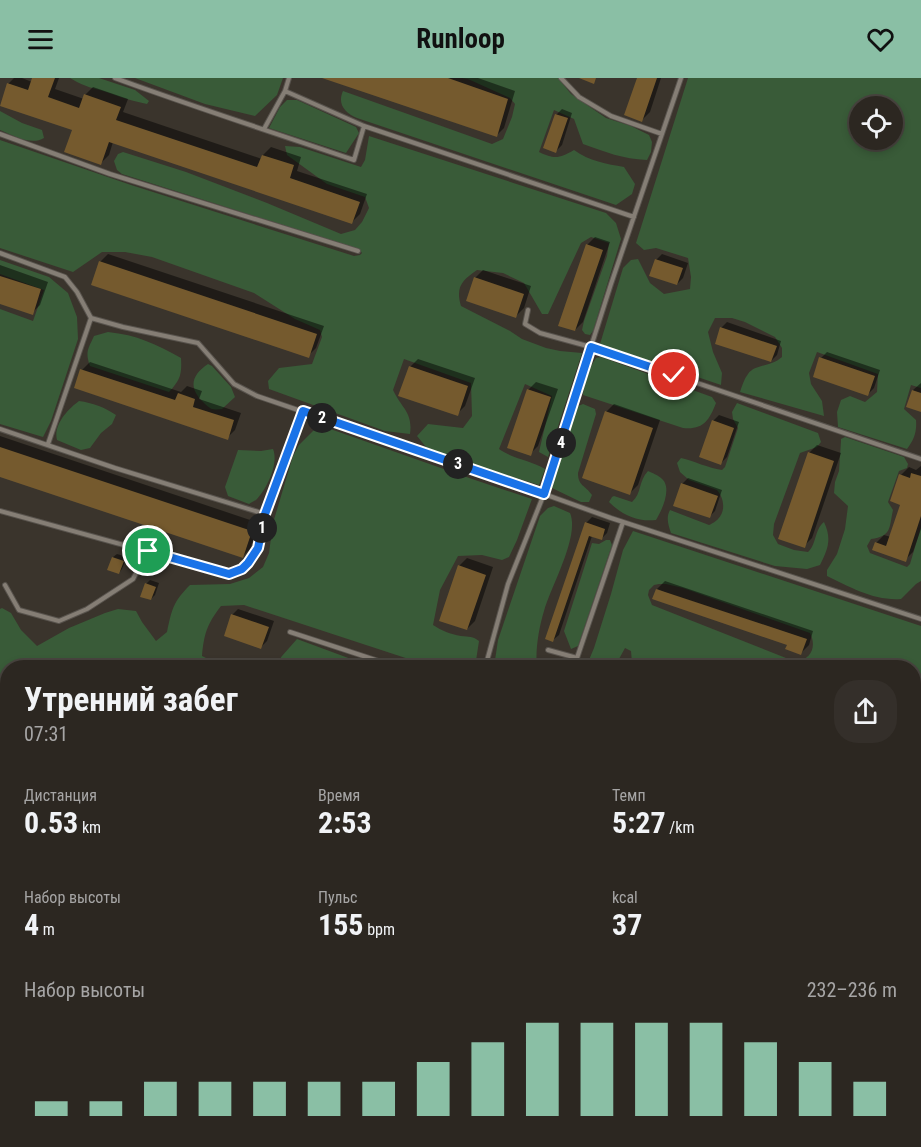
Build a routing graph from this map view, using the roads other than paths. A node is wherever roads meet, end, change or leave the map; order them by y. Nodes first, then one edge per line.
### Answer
1 (115, 78) edge
2 (289, 78) edge
3 (561, 78) edge
4 (681, 78) edge
5 (285, 91) junction
6 (364, 126) junction
7 (264, 129) junction
8 (662, 134) junction
9 (0, 135) edge
10 (634, 217) junction
11 (358, 251) dead end
12 (0, 253) edge
13 (528, 310) dead end
14 (91, 318) junction
15 (591, 347) junction
16 (303, 411) junction
17 (0, 429) edge
18 (48, 444) junction
19 (921, 459) edge
20 (544, 494) junction
21 (0, 511) edge
22 (265, 514) junction
23 (623, 522) junction
24 (148, 551) junction
25 (5, 585) dead end
26 (921, 619) edge
27 (290, 632) dead end
28 (548, 650) dead end
29 (376, 660) edge
30 (487, 660) edge

1 - 7 lane
2 - 5 lane
3 - 8 lane
4 - 8 lane
5 - 6 lane
5 - 7 lane
6 - 7 lane
6 - 10 lane
8 - 10 lane
9 - 11 lane
10 - 15 lane
12 - 14 lane
13 - 15 lane
14 - 16 lane
14 - 18 lane
15 - 19 lane
15 - 20 lane
16 - 20 lane
16 - 22 lane
17 - 18 lane
18 - 22 lane
20 - 23 lane
20 - 30 lane
21 - 24 lane
22 - 24 lane
23 - 26 lane
23 - 28 lane
24 - 25 lane
27 - 29 lane

